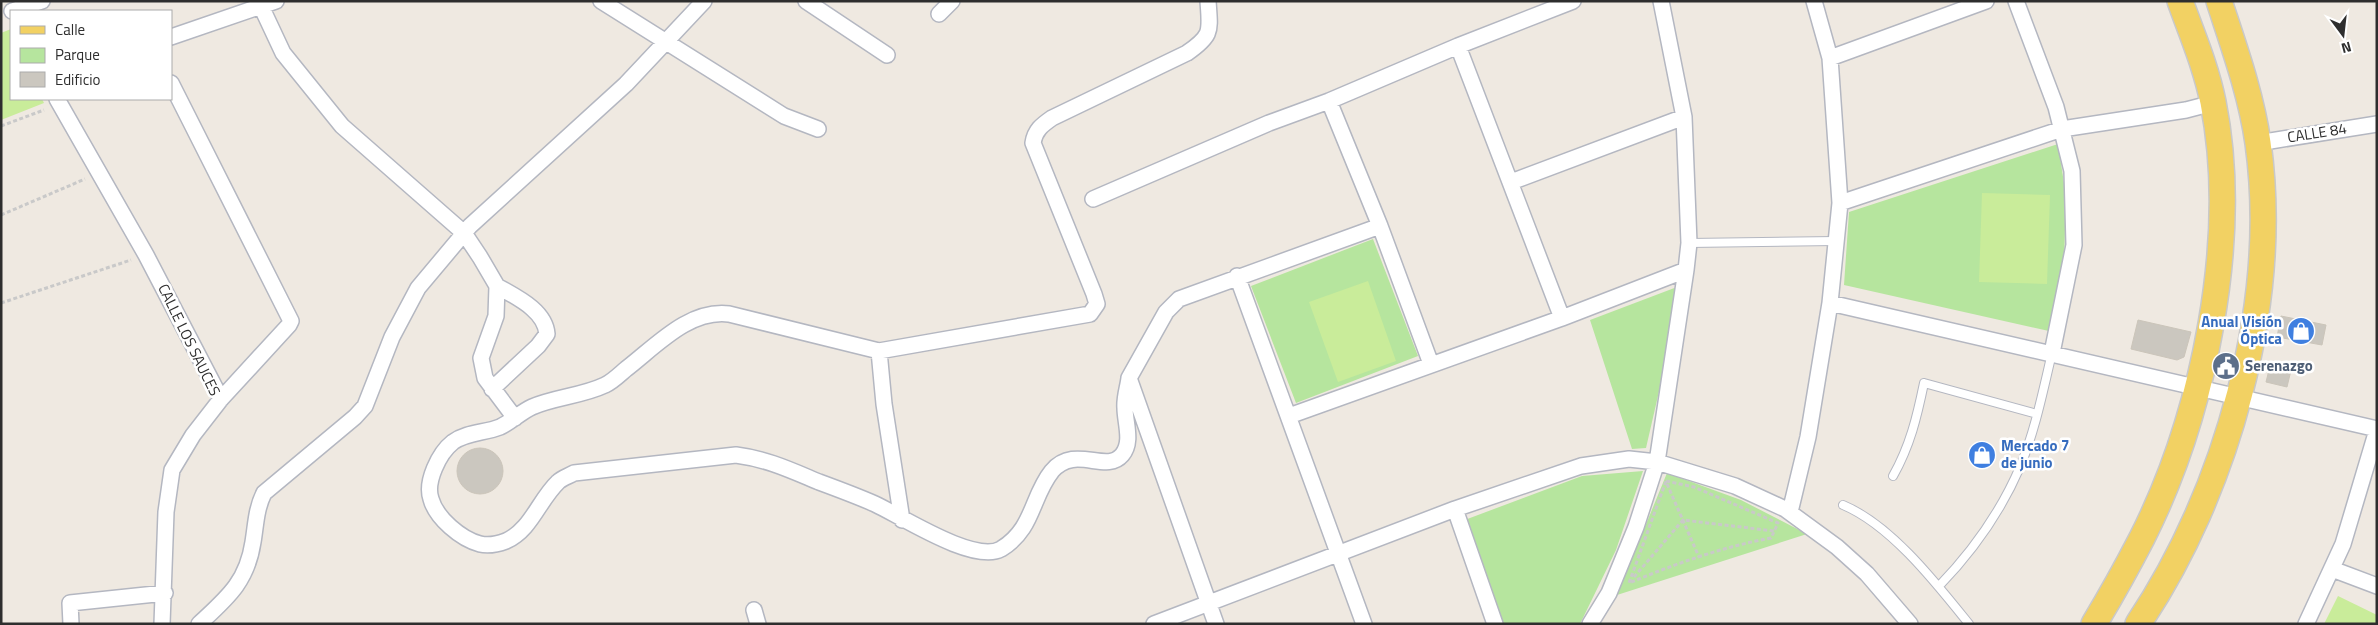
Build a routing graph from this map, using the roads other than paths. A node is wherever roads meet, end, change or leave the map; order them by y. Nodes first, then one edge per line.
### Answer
1 (42, 1) edge
2 (276, 1) edge
3 (601, 1) edge
4 (704, 1) edge
5 (806, 1) edge
6 (952, 1) edge
7 (1208, 1) edge
8 (1574, 1) edge
9 (1661, 1) edge
10 (1814, 1) edge
11 (1986, 1) edge
12 (2016, 1) edge
13 (2180, 1) edge
14 (2219, 1) edge
15 (261, 6) junction
16 (1535, 8) edge
17 (20, 9) edge
18 (939, 14) dead end
19 (172, 37) edge
20 (666, 42) junction
21 (1458, 46) junction
22 (887, 55) dead end
23 (1830, 58) junction
24 (172, 85) edge
25 (1329, 101) junction
26 (58, 102) edge
27 (2213, 103) junction
28 (1684, 117) junction
29 (2377, 124) edge
30 (818, 129) dead end
31 (2062, 129) junction
32 (2258, 143) junction
33 (1511, 182) junction
34 (1093, 199) dead end
35 (1840, 203) junction
36 (1380, 226) junction
37 (464, 233) junction
38 (1836, 241) junction
39 (1689, 243) junction
40 (1686, 270) junction
41 (1237, 276) junction
42 (497, 286) junction
43 (1830, 303) junction
44 (1562, 318) junction
45 (878, 351) junction
46 (2052, 353) junction
47 (1431, 364) junction
48 (1129, 378) junction
49 (2197, 387) junction
50 (492, 389) junction
51 (2239, 398) junction
52 (221, 399) junction
53 (2038, 414) junction
54 (1289, 416) junction
55 (514, 418) junction
56 (2377, 430) edge
57 (1657, 462) junction
58 (1893, 476) dead end
59 (1843, 505) dead end
60 (1455, 509) junction
61 (1790, 512) junction
62 (902, 520) junction
63 (1339, 553) junction
64 (2332, 569) junction
65 (1939, 586) junction
66 (2377, 586) edge
67 (165, 593) junction
68 (1208, 603) junction
69 (72, 624) edge
70 (162, 624) edge
71 (199, 624) edge
72 (1154, 624) edge
73 (1216, 624) edge
74 (1364, 624) edge
75 (1496, 624) edge
76 (1590, 624) edge
77 (1910, 624) edge
78 (1969, 624) edge
79 (2094, 624) edge
80 (2138, 624) edge
81 (2306, 624) edge

1 - 17 street
2 - 15 street
3 - 20 street
4 - 20 street
5 - 22 street
6 - 18 street
7 - 45 street
8 - 16 street
9 - 28 street
10 - 23 street
11 - 23 street
12 - 31 street
13 - 27 main road
14 - 32 main road
15 - 19 street
15 - 37 street
16 - 21 street
20 - 30 street
20 - 37 street
21 - 25 street
21 - 33 street
23 - 35 street
24 - 52 street
25 - 34 street
25 - 36 street
26 - 52 street, CALLE LOS SAUCES
27 - 31 street
27 - 49 main road
28 - 33 street
28 - 39 street
29 - 32 street, CALLE 84
31 - 35 street
31 - 46 street
32 - 51 main road
33 - 44 street
35 - 38 street
36 - 41 street
36 - 47 street
37 - 42 street
37 - 71 street
38 - 39 lane
38 - 43 street
39 - 40 street
40 - 44 street
40 - 57 street
41 - 48 street
41 - 54 street
42 - 50 street
42 - 50 street
43 - 46 street
43 - 61 street
44 - 47 street
45 - 55 street
45 - 62 street
46 - 49 street
46 - 53 lane
47 - 54 street
48 - 62 street
48 - 68 street
49 - 51 street
49 - 79 main road
50 - 55 street
51 - 56 street
51 - 80 main road
52 - 67 street, CALLE LOS SAUCES
53 - 58 lane
53 - 65 lane
54 - 63 street
55 - 62 street
56 - 64 street
57 - 60 street
57 - 61 street
57 - 76 street
59 - 65 lane
60 - 63 street
60 - 75 street
61 - 77 street
63 - 68 street
63 - 74 street
64 - 66 street
64 - 81 street
65 - 78 lane
67 - 69 street
67 - 70 street, CALLE LOS SAUCES
68 - 72 street
68 - 73 street

